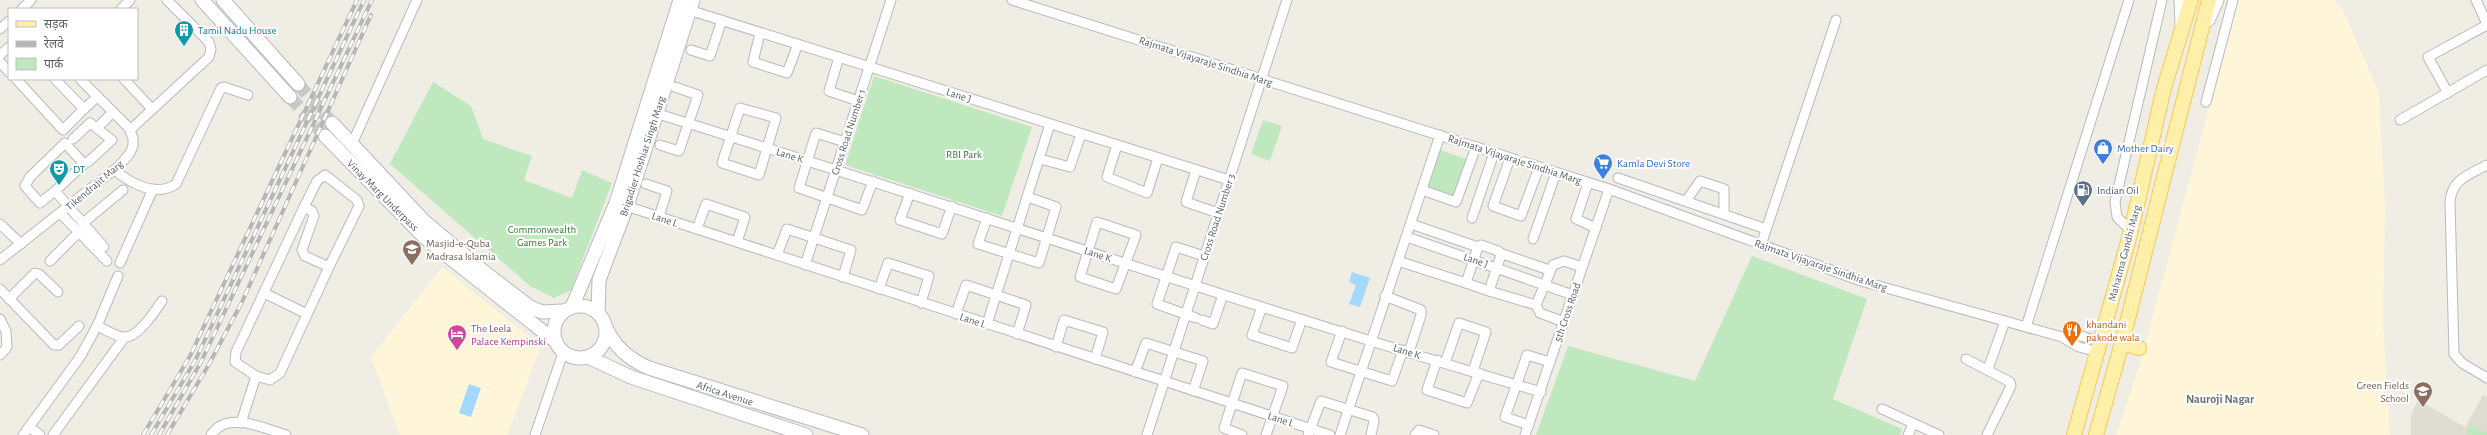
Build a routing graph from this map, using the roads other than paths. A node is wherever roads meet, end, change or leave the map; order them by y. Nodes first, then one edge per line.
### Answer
1 (32, 0) edge
2 (130, 0) edge
3 (167, 0) edge
4 (202, 0) edge
5 (223, 0) edge
6 (417, 0) edge
7 (680, 0) edge
8 (891, 0) edge
9 (1012, 0) edge
10 (1287, 0) edge
11 (2129, 0) edge
12 (2162, 0) edge
13 (2181, 0) edge
14 (2191, 0) edge
15 (2209, 0) edge
16 (2217, 0) edge
17 (2233, 0) edge
18 (2476, 0) edge
19 (691, 5) edge
20 (23, 8) edge
21 (122, 8) edge
22 (2485, 12) edge
23 (722, 20) junction
24 (1836, 20) dead end
25 (8, 22) edge
26 (2487, 24) edge
27 (0, 30) edge
28 (2182, 31) junction
29 (760, 32) junction
30 (2200, 39) junction
31 (798, 44) junction
32 (8, 48) edge
33 (691, 50) dead end
34 (0, 56) edge
35 (839, 57) junction
36 (0, 62) edge
37 (869, 67) junction
38 (2487, 70) edge
39 (8, 71) edge
40 (1261, 79) junction
41 (17, 80) edge
42 (56, 80) edge
43 (81, 80) edge
44 (125, 80) edge
45 (298, 84) tunnel mouth
46 (675, 87) dead end
47 (2448, 93) junction
48 (248, 95) dead end
49 (97, 97) junction
50 (290, 97) tunnel mouth
51 (858, 101) junction
52 (2206, 102) dead end
53 (84, 109) junction
54 (152, 110) junction
55 (113, 112) junction
56 (651, 112) junction
57 (2400, 120) dead end
58 (332, 123) tunnel mouth
59 (689, 124) junction
60 (1050, 124) junction
61 (98, 127) junction
62 (130, 130) junction
63 (1081, 134) junction
64 (1440, 135) junction
65 (325, 136) tunnel mouth
66 (731, 137) junction
67 (72, 139) dead end
68 (845, 142) junction
69 (352, 144) junction
70 (660, 145) dead end
71 (1117, 145) junction
72 (1476, 147) junction
73 (768, 148) junction
74 (1494, 153) junction
75 (1158, 158) junction
76 (1510, 158) junction
77 (1040, 159) junction
78 (807, 160) junction
79 (88, 162) dead end
80 (2487, 165) edge
81 (1539, 167) junction
82 (836, 169) junction
83 (114, 170) junction
84 (1196, 170) junction
85 (1556, 172) junction
86 (1618, 178) dead end
87 (1229, 180) junction
88 (873, 181) junction
89 (1588, 182) junction
90 (646, 184) dead end
91 (153, 189) junction
92 (1609, 189) junction
93 (123, 190) dead end
94 (1422, 190) junction
95 (55, 191) junction
96 (910, 193) junction
97 (827, 197) junction
98 (1028, 197) junction
99 (1686, 201) junction
100 (622, 204) junction
101 (952, 206) junction
102 (69, 207) junction
103 (304, 207) junction
104 (1218, 213) junction
105 (61, 214) junction
106 (1724, 214) junction
107 (659, 217) junction
108 (987, 218) junction
109 (1472, 218) dead end
110 (83, 223) junction
111 (0, 224) edge
112 (1411, 224) junction
113 (1018, 228) junction
114 (1596, 228) junction
115 (697, 229) junction
116 (1766, 229) junction
117 (2131, 231) junction
118 (79, 232) junction
119 (1047, 237) junction
120 (1407, 237) junction
121 (814, 238) junction
122 (1533, 239) dead end
123 (737, 242) junction
124 (21, 244) junction
125 (1761, 245) junction
126 (104, 247) dead end
127 (1478, 247) junction
128 (1087, 250) junction
129 (1500, 253) junction
130 (777, 255) junction
131 (1010, 255) junction
132 (1204, 256) junction
133 (0, 260) edge
134 (1474, 260) junction
135 (50, 261) dead end
136 (106, 261) dead end
137 (1398, 261) junction
138 (120, 262) dead end
139 (1126, 263) junction
140 (805, 265) junction
141 (329, 267) junction
142 (1582, 267) junction
143 (1497, 268) junction
144 (1550, 270) junction
145 (118, 276) dead end
146 (843, 277) junction
147 (1166, 277) junction
148 (1466, 283) junction
149 (1544, 285) junction
150 (1194, 286) junction
151 (0, 289) edge
152 (879, 289) junction
153 (1489, 291) junction
154 (58, 292) dead end
155 (264, 293) junction
156 (996, 295) junction
157 (1223, 295) junction
158 (1573, 295) junction
159 (1385, 296) junction
160 (9, 298) junction
161 (162, 301) dead end
162 (921, 303) junction
163 (1536, 305) junction
164 (1262, 307) junction
165 (567, 309) junction
166 (598, 313) junction
167 (307, 314) junction
168 (956, 314) junction
169 (1186, 314) junction
170 (0, 319) edge
171 (1302, 319) junction
172 (2005, 321) junction
173 (1564, 322) junction
174 (987, 324) junction
175 (605, 325) junction
176 (79, 326) dead end
177 (97, 326) junction
178 (2026, 327) junction
179 (1342, 331) junction
180 (1017, 334) junction
181 (124, 338) junction
182 (1371, 340) junction
183 (555, 341) junction
184 (2122, 343) junction
185 (1056, 346) junction
186 (2099, 347) junction
187 (2139, 348) dead end
188 (1406, 351) junction
189 (1173, 352) junction
190 (563, 353) junction
191 (0, 355) edge
192 (588, 357) junction
193 (1095, 359) junction
194 (1966, 359) dead end
195 (1441, 362) junction
196 (1550, 362) junction
197 (1988, 369) junction
198 (1361, 371) junction
199 (1135, 372) junction
200 (1476, 372) junction
201 (256, 376) junction
202 (2487, 378) edge
203 (1164, 381) junction
204 (1516, 385) junction
205 (1193, 391) junction
206 (1541, 392) junction
207 (1232, 403) junction
208 (1348, 409) junction
209 (1882, 409) dead end
210 (1273, 416) junction
211 (242, 423) junction
212 (1913, 424) junction
213 (1529, 425) junction
214 (29, 428) junction
215 (785, 432) edge
216 (1310, 432) edge
217 (23, 435) edge
218 (40, 435) edge
219 (53, 435) edge
220 (211, 435) edge
221 (286, 435) edge
222 (535, 435) edge
223 (806, 435) edge
224 (862, 435) edge
225 (1147, 435) edge
226 (1242, 435) edge
227 (1266, 435) edge
228 (1330, 435) edge
229 (1340, 435) edge
230 (1371, 435) edge
231 (1415, 435) edge
232 (1434, 435) edge
233 (1525, 435) edge
234 (1908, 435) edge
235 (1938, 435) edge
236 (1987, 435) edge
237 (2074, 435) edge
238 (2096, 435) edge

1 - 20 street
2 - 21 street
3 - 54 street
4 - 50 main road
5 - 45 main road
6 - 69 street
7 - 56 main road, Brigadier Hoshiar Singh Marg
8 - 37 street, Cross Road Number 1
9 - 40 street, Rajmata Vijayaraje Sindhia Marg
10 - 40 street, Cross Road Number 3
11 - 178 street
12 - 117 street
13 - 28 main road, Mahatma Gandhi Marg
14 - 28 main road
15 - 30 main road, Mahatma Gandhi Marg
16 - 30 main road
17 - 52 street
18 - 22 street
19 - 23 street, Lane J
19 - 56 main road, Brigadier Hoshiar Singh Marg
22 - 26 street
23 - 29 street, Lane J
23 - 33 street
24 - 116 street
25 - 27 street
26 - 47 street
28 - 117 main road, Mahatma Gandhi Marg
29 - 31 street, Lane J
29 - 31 street
30 - 184 main road, Mahatma Gandhi Marg
31 - 35 street, Lane J
32 - 34 street
35 - 37 street, Lane J
35 - 51 street
36 - 39 street
37 - 51 street, Cross Road Number 1
37 - 60 street, Lane J
38 - 47 street
40 - 64 street, Rajmata Vijayaraje Sindhia Marg
40 - 87 street, Cross Road Number 3
41 - 53 street
42 - 53 street
43 - 49 street
44 - 54 street
46 - 59 street
47 - 57 street
48 - 91 street
49 - 53 street
49 - 55 street
51 - 68 street, Cross Road Number 1
54 - 62 street
55 - 61 street
55 - 62 street
56 - 59 street, Lane K
56 - 100 main road, Brigadier Hoshiar Singh Marg
58 - 69 main road, Vinay Marg Underpass
59 - 66 street, Lane K
59 - 70 street
60 - 63 street, Lane J
60 - 77 street
61 - 67 street
61 - 79 street
62 - 83 street, Tikendrajit Marg
63 - 71 street, Lane J
63 - 77 street
64 - 72 street, Rajmata Vijayaraje Sindhia Marg
64 - 94 street
65 - 183 main road, Vinay Marg Underpass
66 - 73 street, Lane K
66 - 73 street
66 - 73 street
68 - 78 street
68 - 82 street, Cross Road Number 1
69 - 165 main road, Vinay Marg Underpass
71 - 75 street, Lane J
71 - 75 street
72 - 74 street, Rajmata Vijayaraje Sindhia Marg
72 - 94 street
73 - 78 street, Lane K
74 - 76 street, Rajmata Vijayaraje Sindhia Marg
74 - 109 street
75 - 84 street, Lane J
76 - 81 street, Rajmata Vijayaraje Sindhia Marg
76 - 81 street
77 - 98 street
78 - 82 street, Lane K
78 - 97 street
80 - 202 street
81 - 85 street, Rajmata Vijayaraje Sindhia Marg
82 - 88 street, Lane K
82 - 97 street, Cross Road Number 1
83 - 91 street
83 - 102 street, Tikendrajit Marg
84 - 87 street, Lane J
84 - 104 street
85 - 89 street, Rajmata Vijayaraje Sindhia Marg
85 - 122 street
86 - 99 street
87 - 104 street, Cross Road Number 3
88 - 96 street, Lane K
88 - 97 street
89 - 92 street, Rajmata Vijayaraje Sindhia Marg
89 - 114 street
90 - 107 street
91 - 138 street
92 - 114 street, 5th Cross Road
92 - 125 street, Rajmata Vijayaraje Sindhia Marg
93 - 110 street
94 - 112 street
95 - 95 street
95 - 102 street
96 - 101 street, Lane K
96 - 101 street
97 - 121 street, Cross Road Number 1
98 - 113 street
98 - 119 street
99 - 106 street
99 - 106 street
100 - 107 street, Lane L
100 - 165 main road, Brigadier Hoshiar Singh Marg
100 - 166 main road, Brigadier Hoshiar Singh Marg
101 - 108 street, Lane K
102 - 105 street, Tikendrajit Marg
102 - 110 street
103 - 141 street
103 - 141 street
103 - 155 street
104 - 132 street, Cross Road Number 3
105 - 118 street
105 - 124 street, Tikendrajit Marg
106 - 116 street
107 - 115 street, Lane L
108 - 113 street, Lane K
108 - 131 street
110 - 126 street
111 - 124 street
112 - 120 street
112 - 127 street
113 - 119 street, Lane K
113 - 131 street
114 - 142 street, 5th Cross Road
115 - 123 street, Lane L
115 - 123 street
116 - 125 street
117 - 186 main road, Mahatma Gandhi Marg
118 - 135 street
118 - 136 street
119 - 128 street, Lane K
119 - 131 street
120 - 134 street, Lane J
120 - 137 street
121 - 130 street
121 - 140 street, Cross Road Number 1
121 - 146 street
123 - 130 street, Lane L
124 - 133 street, Tikendrajit Marg
125 - 172 street, Rajmata Vijayaraje Sindhia Marg
127 - 129 street
127 - 134 street
128 - 139 street, Lane K
128 - 139 street
128 - 139 street
129 - 143 street
129 - 144 street
130 - 140 street, Lane L
131 - 156 street
132 - 147 street
132 - 150 street, Cross Road Number 3
134 - 143 street, Lane J
134 - 148 street
137 - 148 street
137 - 159 street
139 - 147 street, Lane K
140 - 146 street, Lane L
141 - 167 street
142 - 144 street
142 - 158 street, 5th Cross Road
143 - 149 street, Lane J
143 - 153 street
144 - 149 street
145 - 177 street
146 - 152 street, Lane L
147 - 150 street, Lane K
147 - 169 street
148 - 153 street
149 - 158 street, Lane J
149 - 163 street
150 - 157 street, Lane K
150 - 169 street, Cross Road Number 3
151 - 160 street
152 - 162 street, Lane L
152 - 162 street
153 - 163 street
154 - 160 street
155 - 167 street
155 - 201 street
156 - 168 street
156 - 174 street
156 - 180 street
157 - 164 street, Lane K
157 - 169 street
158 - 173 street, 5th Cross Road
159 - 182 street
159 - 188 street
160 - 176 street
161 - 181 street
162 - 168 street, Lane L
163 - 173 street
164 - 171 street, Lane K
164 - 171 street
165 - 166 main road
165 - 183 main road
166 - 175 main road
167 - 201 street
168 - 174 street, Lane L
169 - 189 street, Cross Road Number 3
170 - 191 street
171 - 179 street, Lane K
172 - 178 street, Rajmata Vijayaraje Sindhia Marg
172 - 197 street
173 - 196 street, 5th Cross Road
174 - 180 street, Lane L
175 - 192 main road
175 - 224 main road, Africa Avenue
177 - 181 street
177 - 214 street
178 - 186 street, Rajmata Vijayaraje Sindhia Marg
179 - 182 street, Lane K
179 - 198 street
180 - 185 street, Lane L
181 - 219 street
182 - 188 street, Lane K
182 - 198 street
183 - 190 main road
184 - 187 main road
184 - 238 main road, Mahatma Gandhi Marg
185 - 193 street, Lane L
185 - 193 street
186 - 237 main road, Mahatma Gandhi Marg
188 - 195 street, Lane K
188 - 198 street
189 - 199 street
189 - 203 street, Cross Road Number 3
189 - 205 street
190 - 192 main road
190 - 222 street
192 - 215 main road, Africa Avenue
193 - 199 street, Lane L
194 - 197 street
195 - 200 street, Lane K
195 - 200 street
195 - 200 street
196 - 204 street
196 - 206 street, 5th Cross Road
197 - 236 street
198 - 208 street
199 - 203 street, Lane L
200 - 204 street, Lane K
201 - 211 street
203 - 205 street, Lane L
203 - 225 street, Cross Road Number 3
204 - 206 street, Lane K
204 - 213 street
205 - 207 street, Lane L
206 - 213 street, 5th Cross Road
207 - 210 street, Lane L
207 - 210 street
207 - 226 street
208 - 216 street
208 - 229 street
208 - 230 street
209 - 212 street
210 - 216 street, Lane L
210 - 227 street
211 - 220 street
211 - 221 street
212 - 234 street
212 - 235 street
213 - 233 street, 5th Cross Road
214 - 217 street
214 - 218 street
215 - 223 main road, Africa Avenue
216 - 228 street, Lane L
231 - 232 street

